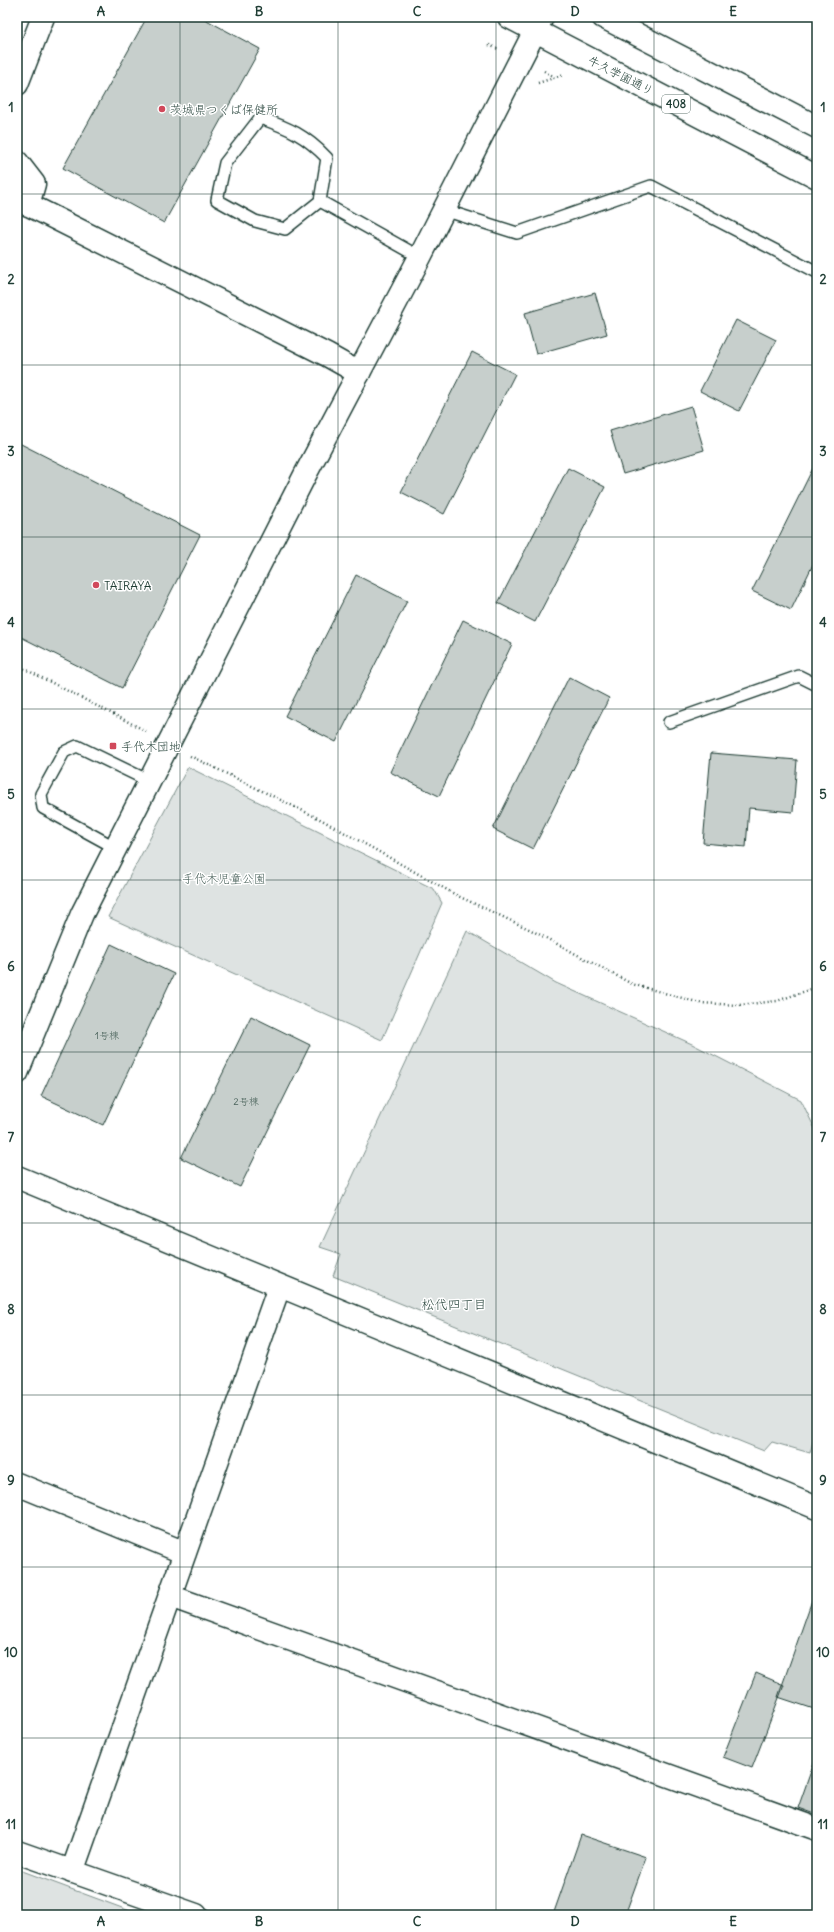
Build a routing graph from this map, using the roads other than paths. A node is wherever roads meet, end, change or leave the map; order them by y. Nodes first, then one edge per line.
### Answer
1 (43, 17) edge
2 (509, 17) edge
3 (603, 17) edge
4 (538, 24) edge
5 (17, 84) edge
6 (817, 128) edge
7 (17, 162) edge
8 (817, 177) edge
9 (320, 201) junction
10 (22, 202) edge
11 (444, 210) junction
12 (420, 257) junction
13 (817, 272) edge
14 (358, 374) junction
15 (817, 685) edge
16 (669, 722) dead end
17 (149, 782) junction
18 (116, 848) junction
19 (17, 1073) edge
20 (17, 1177) edge
21 (279, 1287) junction
22 (17, 1484) edge
23 (817, 1508) edge
24 (185, 1553) junction
25 (170, 1596) junction
26 (817, 1829) edge
27 (17, 1852) edge
28 (72, 1872) junction
29 (196, 1915) edge

1 - 5 main road
2 - 4 main road, 牛久学園通り / 408
3 - 6 main road
4 - 8 main road, 牛久学園通り / 408
4 - 11 main road
7 - 10 main road
9 - 9 lane
9 - 12 lane
10 - 14 main road
11 - 12 main road
11 - 13 lane
12 - 14 main road
14 - 17 main road
15 - 16 lane
17 - 18 main road
17 - 18 lane
18 - 19 main road
20 - 21 main road
21 - 23 main road
21 - 24 main road
22 - 24 main road
24 - 25 main road
25 - 26 main road
25 - 28 main road
27 - 28 main road
28 - 29 main road

